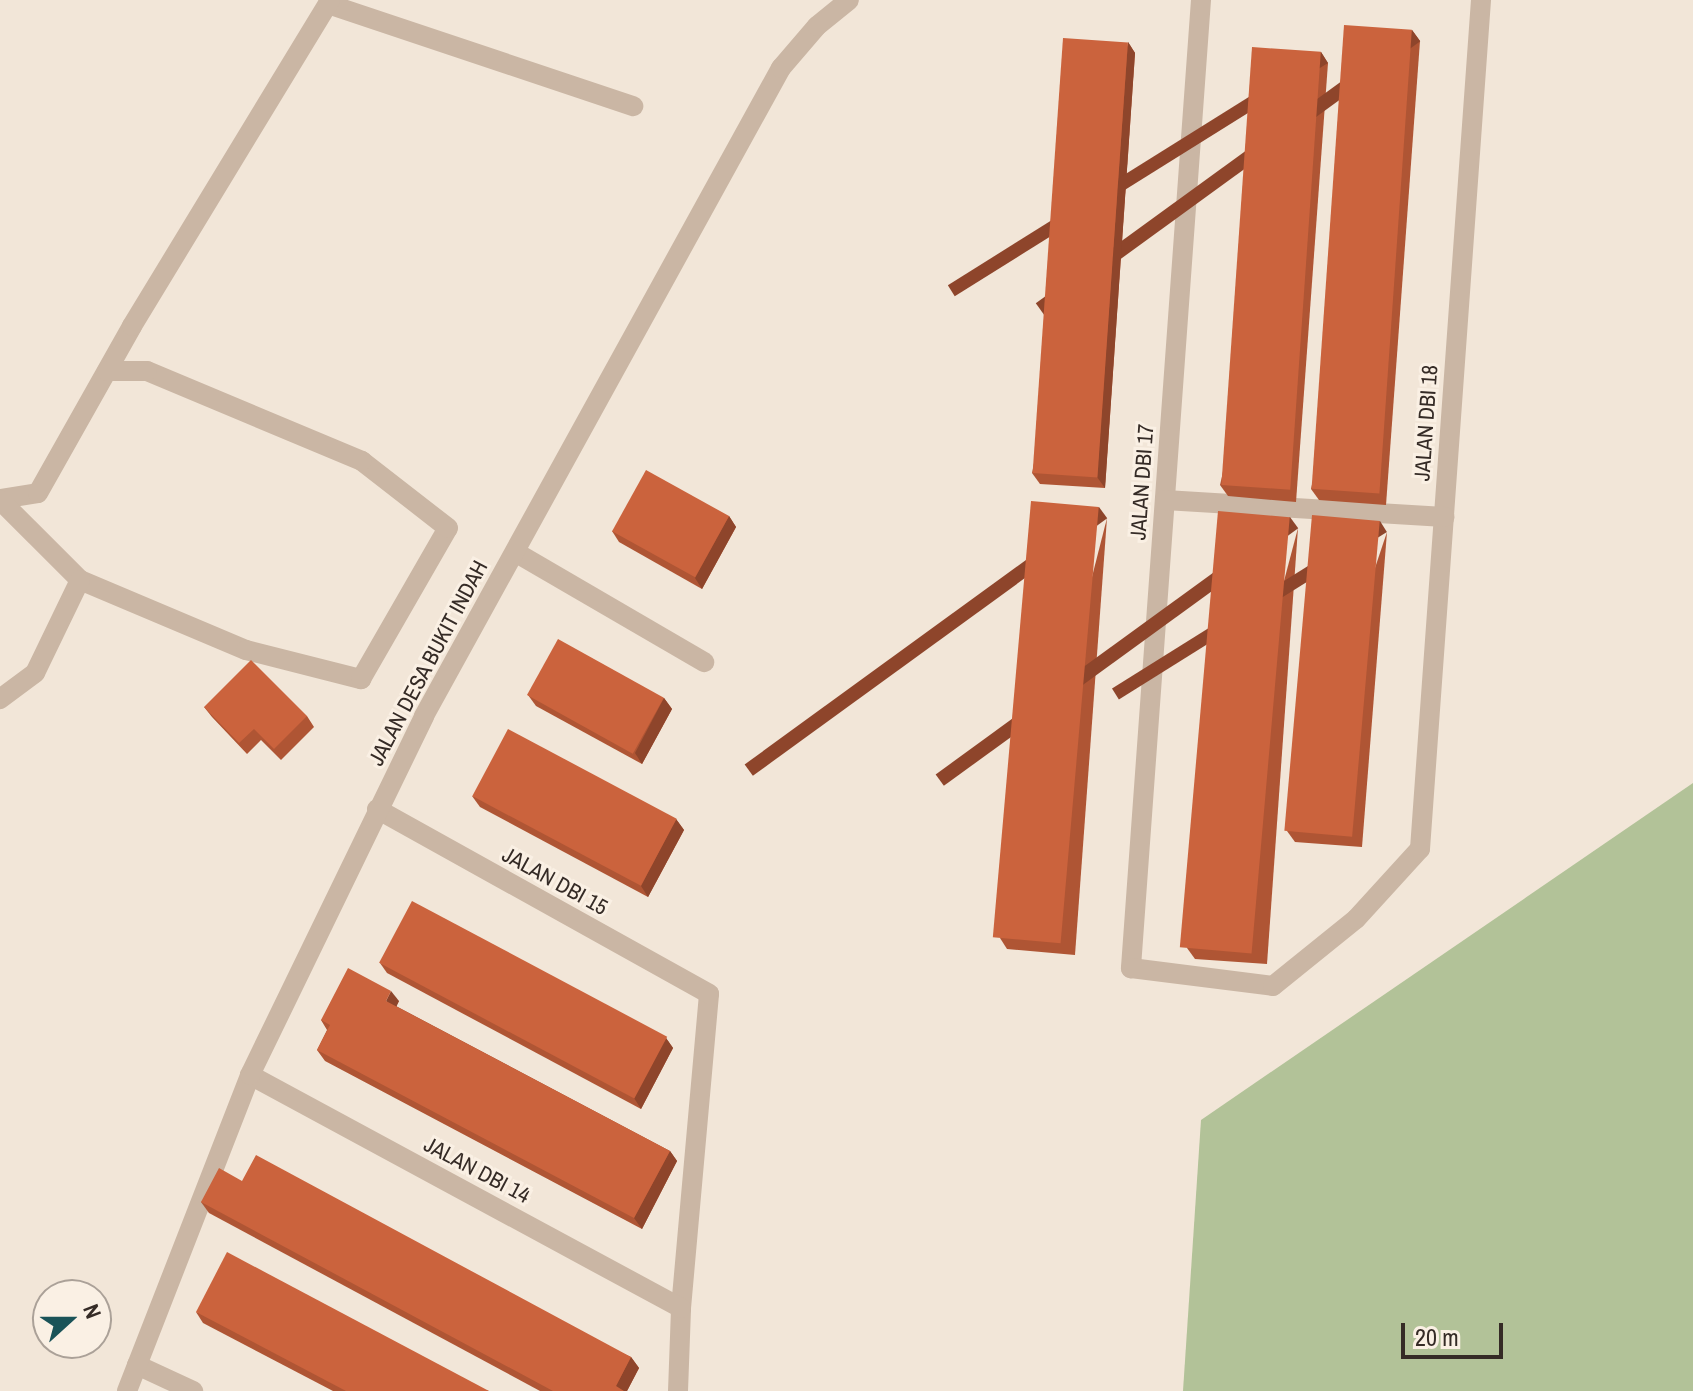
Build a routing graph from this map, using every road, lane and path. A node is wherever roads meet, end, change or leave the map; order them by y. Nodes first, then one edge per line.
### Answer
1 (849, 0) edge
2 (1201, 0) edge
3 (1481, 0) edge
4 (329, 2) edge
5 (633, 106) dead end
6 (107, 371) junction
7 (0, 500) edge
8 (1165, 500) junction
9 (1444, 517) junction
10 (515, 552) junction
11 (80, 580) junction
12 (704, 662) dead end
13 (0, 699) edge
14 (377, 809) junction
15 (1420, 849) joint
16 (250, 1075) junction
17 (681, 1308) junction
18 (137, 1365) junction
19 (127, 1391) edge
20 (193, 1391) edge
21 (678, 1391) edge

1 - 10 street, JALAN DESA BUKIT INDAH
2 - 8 street, JALAN DBI 17
3 - 9 street, JALAN DBI 18
4 - 5 street
4 - 6 street
6 - 7 street
6 - 11 street
7 - 11 street
8 - 9 street
8 - 15 street, JALAN DBI 17
9 - 15 street, JALAN DBI 18
10 - 12 street
10 - 14 street, JALAN DESA BUKIT INDAH
11 - 13 street
14 - 16 street, JALAN DESA BUKIT INDAH
14 - 17 street, JALAN DBI 15
16 - 17 street, JALAN DBI 14
16 - 18 street, JALAN DESA BUKIT INDAH
17 - 21 street
18 - 19 street, JALAN DESA BUKIT INDAH
18 - 20 street

